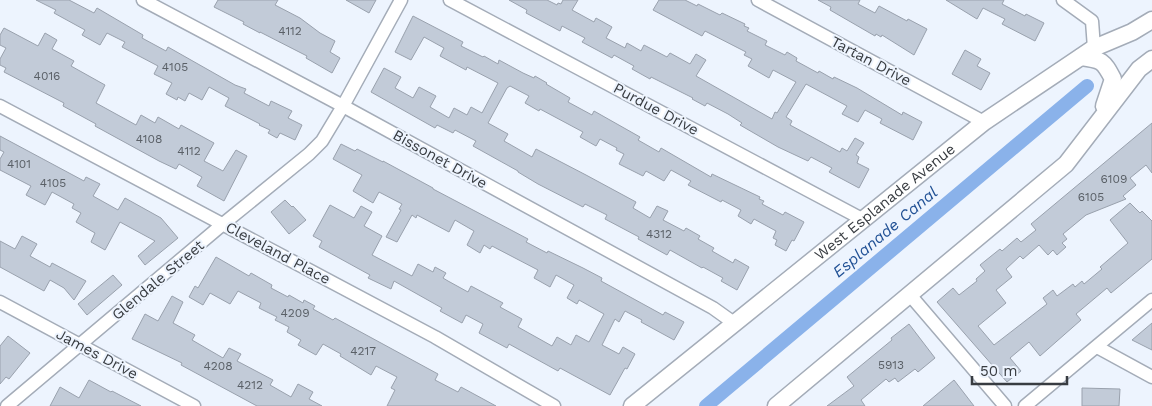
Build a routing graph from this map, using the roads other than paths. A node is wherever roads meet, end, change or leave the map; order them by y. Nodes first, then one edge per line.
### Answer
1 (143, 0) edge
2 (401, 0) edge
3 (450, 0) edge
4 (758, 0) edge
5 (1063, 0) edge
6 (1152, 20) edge
7 (1087, 53) junction
8 (1152, 59) edge
9 (0, 106) edge
10 (343, 106) junction
11 (984, 122) junction
12 (1098, 122) junction
13 (862, 219) junction
14 (223, 224) junction
15 (910, 295) junction
16 (1152, 300) edge
17 (0, 302) edge
18 (734, 323) junction
19 (81, 345) junction
20 (1097, 347) junction
21 (1152, 377) edge
22 (7, 406) edge
23 (194, 406) edge
24 (554, 406) edge
25 (632, 406) edge
26 (776, 406) edge
27 (1005, 406) edge
28 (1025, 406) edge

1 - 10 street, Bissonet Drive
2 - 10 street, Glendale Street
3 - 13 street, Purdue Drive
4 - 11 street, Tartan Drive
5 - 7 street
6 - 7 main road, West Esplanade Avenue
7 - 11 main road, West Esplanade Avenue
7 - 12 main road
8 - 12 main road
9 - 14 street, Cleveland Place
10 - 14 street, Glendale Street
10 - 18 street, Bissonet Drive
11 - 13 main road, West Esplanade Avenue
12 - 15 main road
13 - 18 main road, West Esplanade Avenue
14 - 19 street, Glendale Street
14 - 24 street, Cleveland Place
15 - 26 main road
15 - 27 street
16 - 20 street
17 - 19 street, James Drive
18 - 25 main road, West Esplanade Avenue
19 - 22 street, Glendale Street
19 - 23 street, James Drive
20 - 21 street
20 - 28 street

